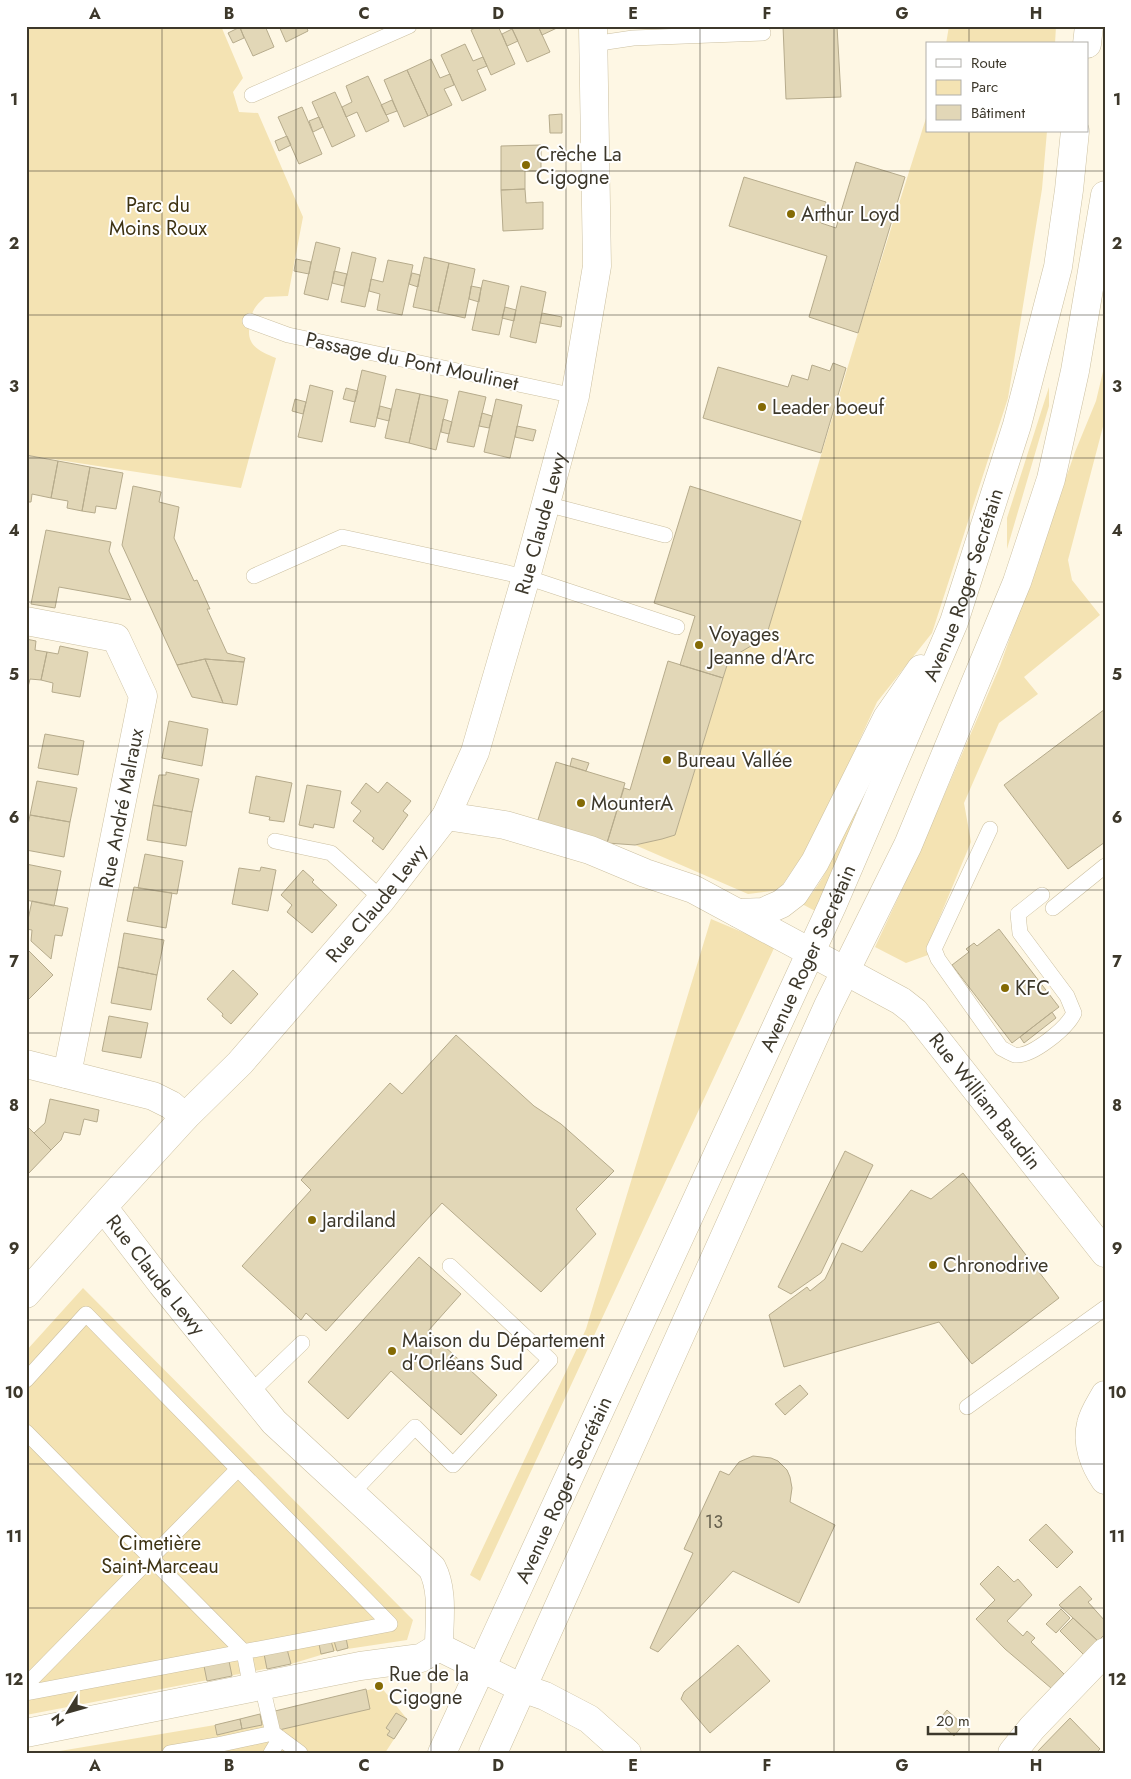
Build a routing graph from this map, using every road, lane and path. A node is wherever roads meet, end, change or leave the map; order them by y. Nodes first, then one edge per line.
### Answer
1 (409, 26) edge
2 (763, 32) dead end
3 (593, 35) edge
4 (252, 95) dead end
5 (1075, 132) edge
6 (1105, 195) edge
7 (1105, 314) edge
8 (250, 321) dead end
9 (575, 396) junction
10 (1051, 479) junction
11 (546, 504) junction
12 (665, 535) dead end
13 (254, 576) dead end
14 (526, 577) junction
15 (26, 621) edge
16 (954, 622) junction
17 (677, 627) dead end
18 (446, 816) junction
19 (990, 829) dead end
20 (275, 841) dead end
21 (1105, 866) edge
22 (1042, 895) dead end
23 (382, 899) junction
24 (1053, 908) dead end
25 (738, 913) junction
26 (811, 952) junction
27 (847, 972) junction
28 (26, 1064) edge
29 (67, 1074) junction
30 (185, 1118) junction
31 (103, 1207) junction
32 (1105, 1253) edge
33 (450, 1266) dead end
34 (26, 1294) edge
35 (1105, 1308) edge
36 (302, 1343) dead end
37 (26, 1380) edge
38 (250, 1393) junction
39 (1105, 1395) edge
40 (967, 1407) dead end
41 (26, 1432) edge
42 (238, 1470) junction
43 (1105, 1480) edge
44 (351, 1494) junction
45 (151, 1558) junction
46 (439, 1647) junction
47 (244, 1652) junction
48 (1105, 1652) edge
49 (482, 1668) junction
50 (257, 1687) junction
51 (28, 1688) edge
52 (522, 1688) junction
53 (26, 1733) edge
54 (276, 1736) junction
55 (190, 1751) edge
56 (170, 1753) edge
57 (271, 1753) edge
58 (300, 1753) edge
59 (442, 1753) edge
60 (493, 1753) edge
61 (627, 1753) edge
62 (1012, 1753) edge

1 - 4 lane
2 - 3 lane
3 - 9 street, Rue Claude Lewy
5 - 16 street, Avenue Roger Secrétain
6 - 10 street, Avenue Roger Secrétain
7 - 10 street
8 - 9 lane, Passage du Pont Moulinet
9 - 11 street, Rue Claude Lewy
10 - 27 street, Avenue Roger Secrétain
11 - 12 lane
11 - 14 street, Rue Claude Lewy
13 - 14 lane
14 - 17 lane
14 - 18 street, Rue Claude Lewy
15 - 29 street, Rue André Malraux
16 - 25 street
16 - 26 street, Avenue Roger Secrétain
18 - 23 street, Rue Claude Lewy
18 - 25 street, Rue William Baudin
19 - 22 lane
20 - 23 lane
21 - 24 lane
23 - 30 street, Rue Claude Lewy
25 - 26 street, Rue William Baudin
26 - 27 street, Rue William Baudin
26 - 49 street, Avenue Roger Secrétain
27 - 32 street, Rue William Baudin
27 - 52 street, Avenue Roger Secrétain
28 - 29 street
29 - 30 street
30 - 31 street, Rue Claude Lewy
31 - 34 street
31 - 38 street, Rue Claude Lewy
33 - 44 lane
35 - 40 lane
36 - 38 lane
37 - 42 lane
38 - 44 street, Rue Claude Lewy
39 - 43 street
41 - 45 lane
42 - 45 lane
42 - 47 lane
44 - 46 street, Rue Claude Lewy
45 - 47 lane
45 - 51 lane
46 - 49 street
46 - 50 street
47 - 50 lane
47 - 51 lane
48 - 62 street
49 - 52 street
49 - 59 street, Avenue Roger Secrétain
50 - 53 street
50 - 54 lane
52 - 60 street, Avenue Roger Secrétain
52 - 61 street
54 - 55 lane
54 - 57 lane
54 - 58 lane
55 - 56 lane

